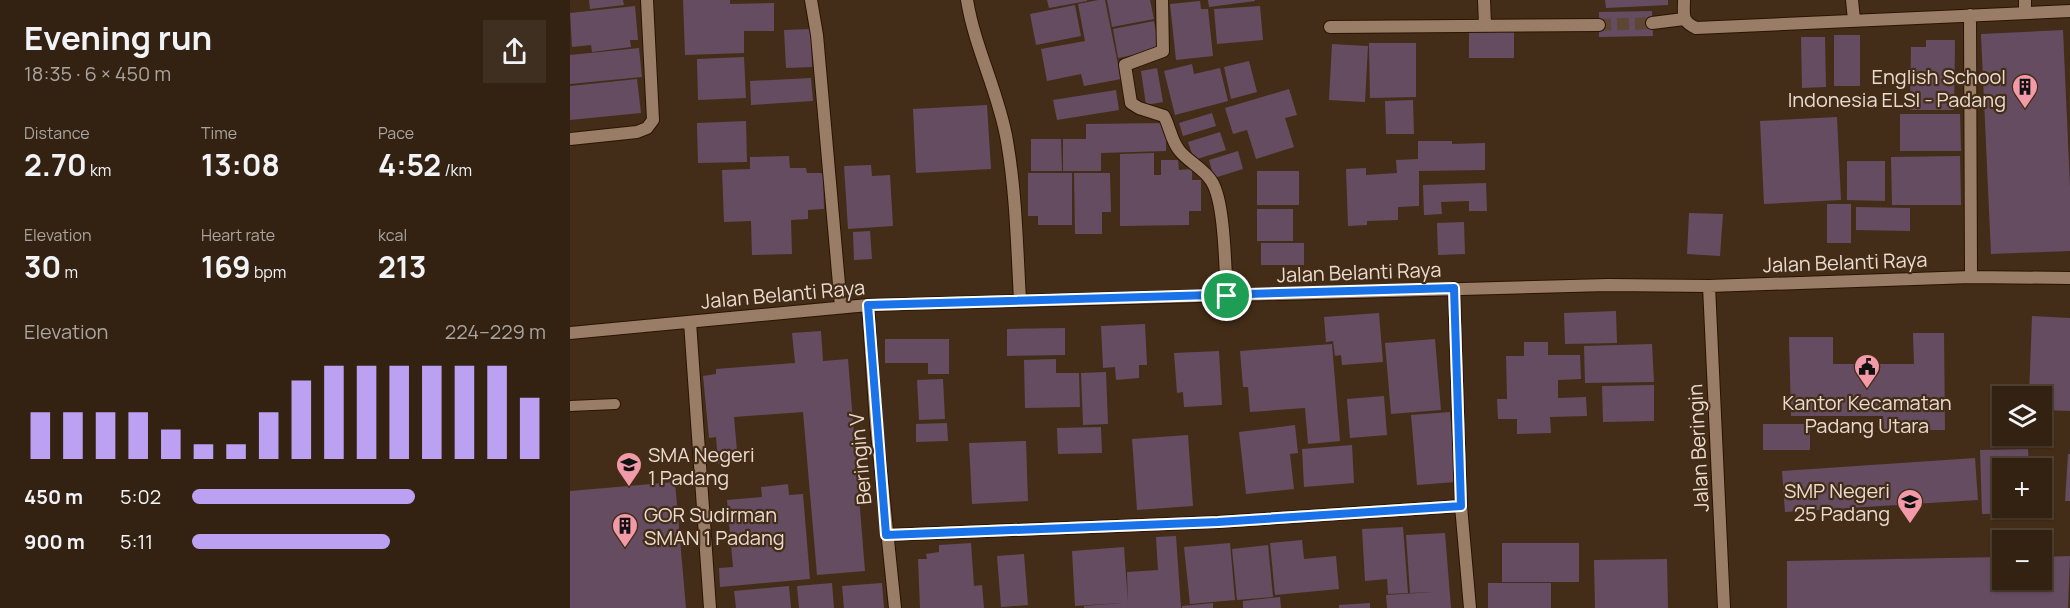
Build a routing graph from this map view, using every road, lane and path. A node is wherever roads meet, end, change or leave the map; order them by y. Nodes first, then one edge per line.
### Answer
1 (647, 0) edge
2 (811, 0) edge
3 (968, 0) edge
4 (1162, 0) edge
5 (1484, 0) edge
6 (1684, 0) edge
7 (1852, 0) edge
8 (2025, 0) edge
9 (2070, 11) edge
10 (2025, 13) junction
11 (1970, 15) junction
12 (1684, 19) junction
13 (1854, 20) junction
14 (1652, 23) tunnel mouth
15 (1485, 25) junction
16 (1599, 25) tunnel mouth
17 (1330, 27) dead end
18 (570, 139) edge
19 (1971, 277) junction
20 (2070, 279) edge
21 (1709, 286) junction
22 (1454, 288) junction
23 (1227, 296) junction
24 (1020, 300) junction
25 (868, 305) junction
26 (841, 307) junction
27 (690, 322) junction
28 (570, 333) edge
29 (615, 404) dead end
30 (570, 406) edge
31 (1461, 506) junction
32 (886, 535) junction
33 (710, 608) edge
34 (895, 608) edge
35 (1470, 608) edge
36 (1724, 608) edge

1 - 18 street
2 - 26 street
3 - 24 street
4 - 23 street
5 - 15 street
6 - 12 street
7 - 13 street
8 - 10 street
9 - 10 street
10 - 11 street
11 - 13 street
11 - 19 street
12 - 13 street
12 - 14 street
15 - 16 street
15 - 17 street
19 - 20 street, Jalan Belanti Raya
19 - 21 street, Jalan Belanti Raya
21 - 22 street, Jalan Belanti Raya
21 - 36 street, Jalan Beringin
22 - 23 street, Jalan Belanti Raya
22 - 31 street
23 - 24 street, Jalan Belanti Raya
24 - 25 street, Jalan Belanti Raya
25 - 26 street, Jalan Belanti Raya
25 - 32 street, Beringin V
26 - 27 street, Jalan Belanti Raya
27 - 28 street, Jalan Belanti Raya
27 - 33 street
29 - 30 lane
31 - 32 street
31 - 35 street
32 - 34 street, Beringin V

